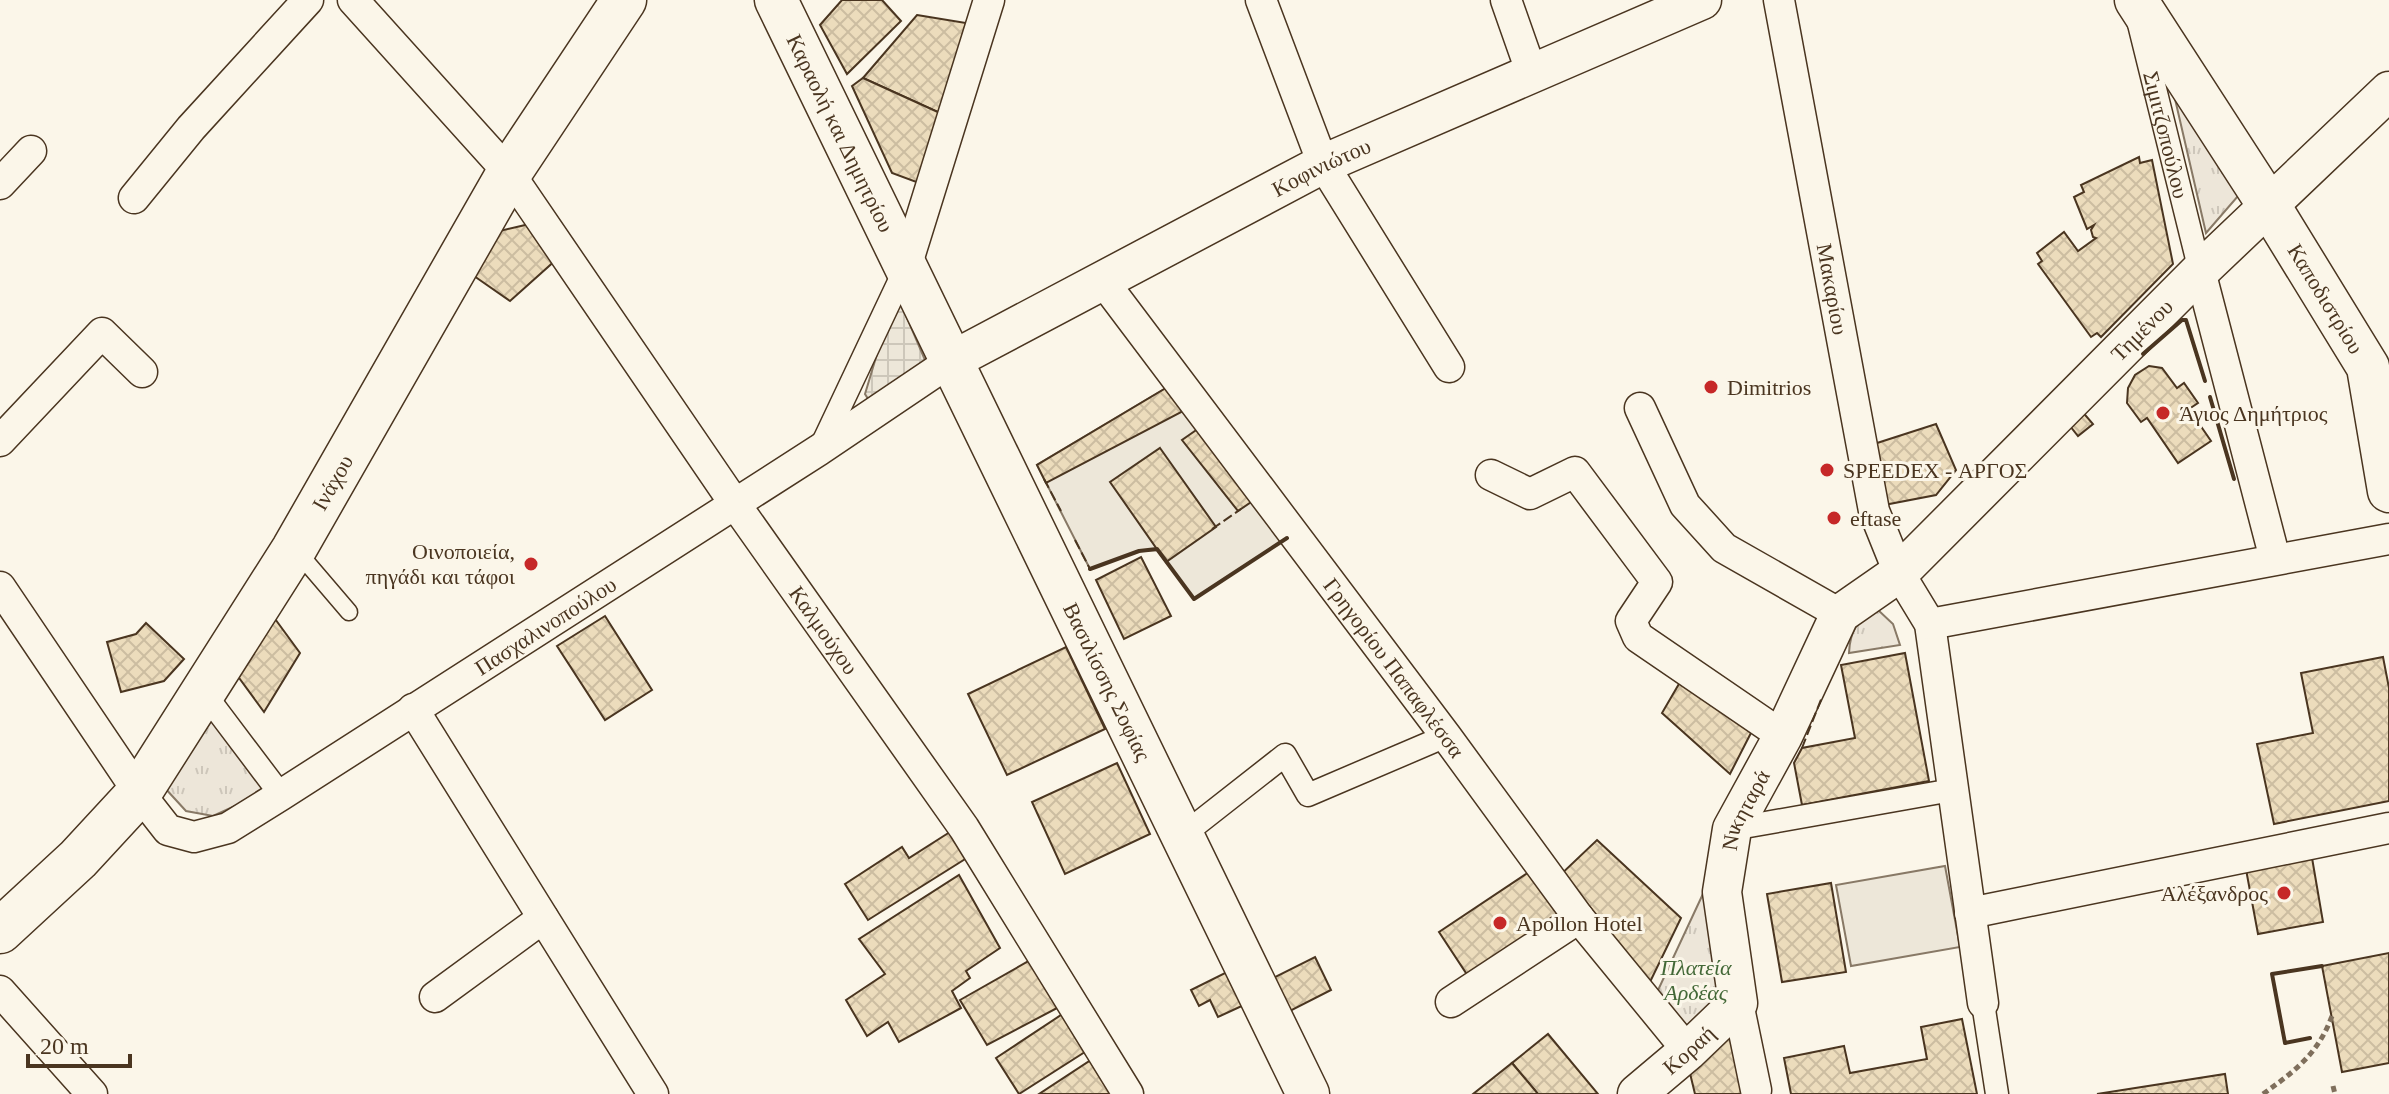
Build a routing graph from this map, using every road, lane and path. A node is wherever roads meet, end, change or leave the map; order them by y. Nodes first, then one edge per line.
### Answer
1 (308, 0) edge
2 (353, 0) edge
3 (624, 0) edge
4 (776, 0) edge
5 (989, 0) edge
6 (1261, 0) edge
7 (1506, 0) edge
8 (1702, 0) edge
9 (1779, 0) edge
10 (2134, 0) edge
11 (1532, 74) junction
12 (2389, 91) edge
13 (31, 151) dead end
14 (1323, 164) junction
15 (509, 173) junction
16 (0, 184) edge
17 (134, 198) dead end
18 (2268, 204) junction
19 (906, 267) junction
20 (2200, 271) junction
21 (1103, 281) junction
22 (951, 361) junction
23 (1449, 367) dead end
24 (142, 372) dead end
25 (1640, 408) dead end
26 (0, 441) edge
27 (819, 450) junction
28 (1491, 475) dead end
29 (2389, 491) edge
30 (735, 504) junction
31 (2389, 539) edge
32 (294, 549) junction
33 (2275, 559) junction
34 (1899, 573) junction
35 (0, 587) edge
36 (349, 612) dead end
37 (1840, 614) junction
38 (1930, 624) junction
39 (204, 693) junction
40 (413, 709) junction
41 (1446, 736) junction
42 (1783, 736) junction
43 (1952, 790) junction
44 (139, 793) junction
45 (281, 795) junction
46 (2389, 828) edge
47 (1732, 829) junction
48 (1183, 835) junction
49 (1970, 913) junction
50 (543, 918) junction
51 (1579, 918) junction
52 (0, 931) edge
53 (0, 991) edge
54 (435, 997) dead end
55 (1451, 1002) dead end
56 (1738, 1003) junction
57 (1983, 1003) joint
58 (2332, 1016) dead end
59 (1688, 1051) junction
60 (2333, 1086) dead end
61 (1757, 1092) edge
62 (92, 1094) edge
63 (653, 1094) edge
64 (1128, 1094) edge
65 (1308, 1094) edge
66 (1637, 1094) edge
67 (1997, 1094) edge
68 (2263, 1094) edge
69 (2335, 1094) edge

1 - 17 street
2 - 15 street, Καλμούχου
3 - 15 main road, Ινάχου
4 - 19 main road, Καραολή και Δημητρίου
5 - 19 street
6 - 14 street
7 - 11 street
8 - 11 street, Κοφινιώτου
9 - 34 street, Μακαρίου
10 - 18 main road, Σιμιτζοπούλου
10 - 20 street, Σιμιτζοπούλου
11 - 14 street, Κοφινιώτου
12 - 18 street, Τημένου
13 - 16 street
14 - 21 street, Κοφινιώτου
14 - 23 street
15 - 30 street, Καλμούχου
15 - 32 main road, Ινάχου
18 - 20 street, Τημένου
18 - 29 main road, Καποδιστρίου
19 - 22 main road, Βασιλίσσης Σοφίας
19 - 27 street
20 - 33 street
20 - 34 street, Τημένου
21 - 22 street, Κοφινιώτου
21 - 41 street, Γρηγορίου Παπαφλέσσα
22 - 27 street, Πασχαλινοπούλου
22 - 48 main road, Βασιλίσσης Σοφίας
24 - 26 street
25 - 37 street
27 - 30 street, Πασχαλινοπούλου
28 - 42 street
30 - 40 street, Πασχαλινοπούλου
30 - 64 street, Καλμούχου
31 - 33 street
32 - 36 lane
32 - 39 main road, Ινάχου
33 - 38 street
34 - 37 street
34 - 38 street, Μακαρίου
35 - 44 street, Πασχαλινοπούλου
37 - 42 street, Νικηταρά
38 - 43 street
39 - 44 main road, Ινάχου
39 - 45 street
40 - 45 street, Πασχαλινοπούλου
40 - 50 street
41 - 48 street
41 - 51 street, Γρηγορίου Παπαφλέσσα
42 - 47 street, Νικηταρά
43 - 47 street
43 - 49 street
44 - 45 street, Πασχαλινοπούλου
44 - 52 main road, Ινάχου
46 - 49 street
47 - 56 street, Νικηταρά
48 - 65 main road, Βασιλίσσης Σοφίας
49 - 57 street
50 - 54 street
50 - 63 street
51 - 55 street
51 - 59 street, Γρηγορίου Παπαφλέσσα
53 - 62 street
56 - 59 street, Κοραή
56 - 61 street, Νικηταρά
57 - 67 street
58 - 68 path
59 - 66 street, Κοραή
60 - 69 path

